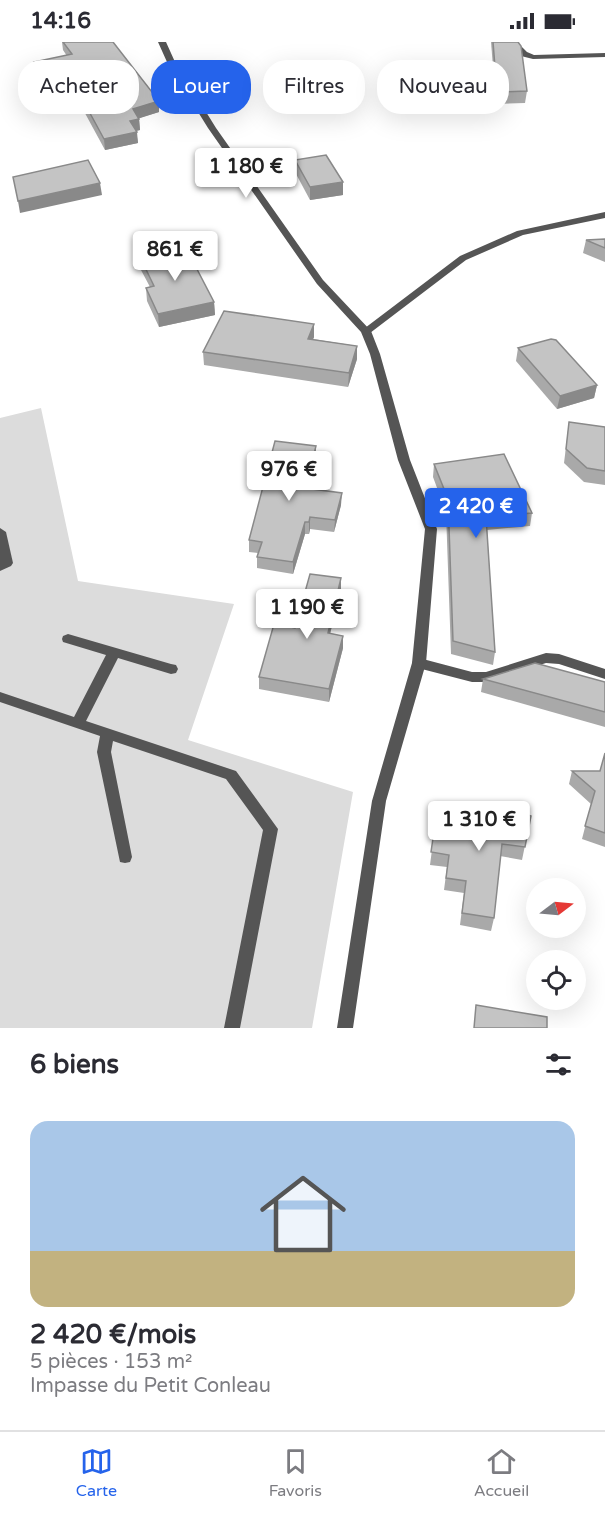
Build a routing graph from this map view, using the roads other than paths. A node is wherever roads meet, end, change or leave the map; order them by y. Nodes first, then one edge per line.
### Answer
1 (162, 42) edge
2 (513, 42) edge
3 (605, 55) edge
4 (605, 215) edge
5 (366, 331) junction
6 (0, 532) edge
7 (0, 567) edge
8 (68, 639) dead end
9 (114, 653) junction
10 (419, 663) junction
11 (171, 669) dead end
12 (605, 674) edge
13 (0, 697) edge
14 (78, 723) junction
15 (108, 734) junction
16 (124, 856) dead end
17 (232, 1028) edge
18 (345, 1028) edge

1 - 5 street
2 - 3 street
4 - 5 street
5 - 10 street
6 - 7 street
8 - 9 street
9 - 11 street
9 - 14 street
10 - 12 street
10 - 18 street
13 - 14 street
14 - 15 street
15 - 16 street
15 - 17 street

